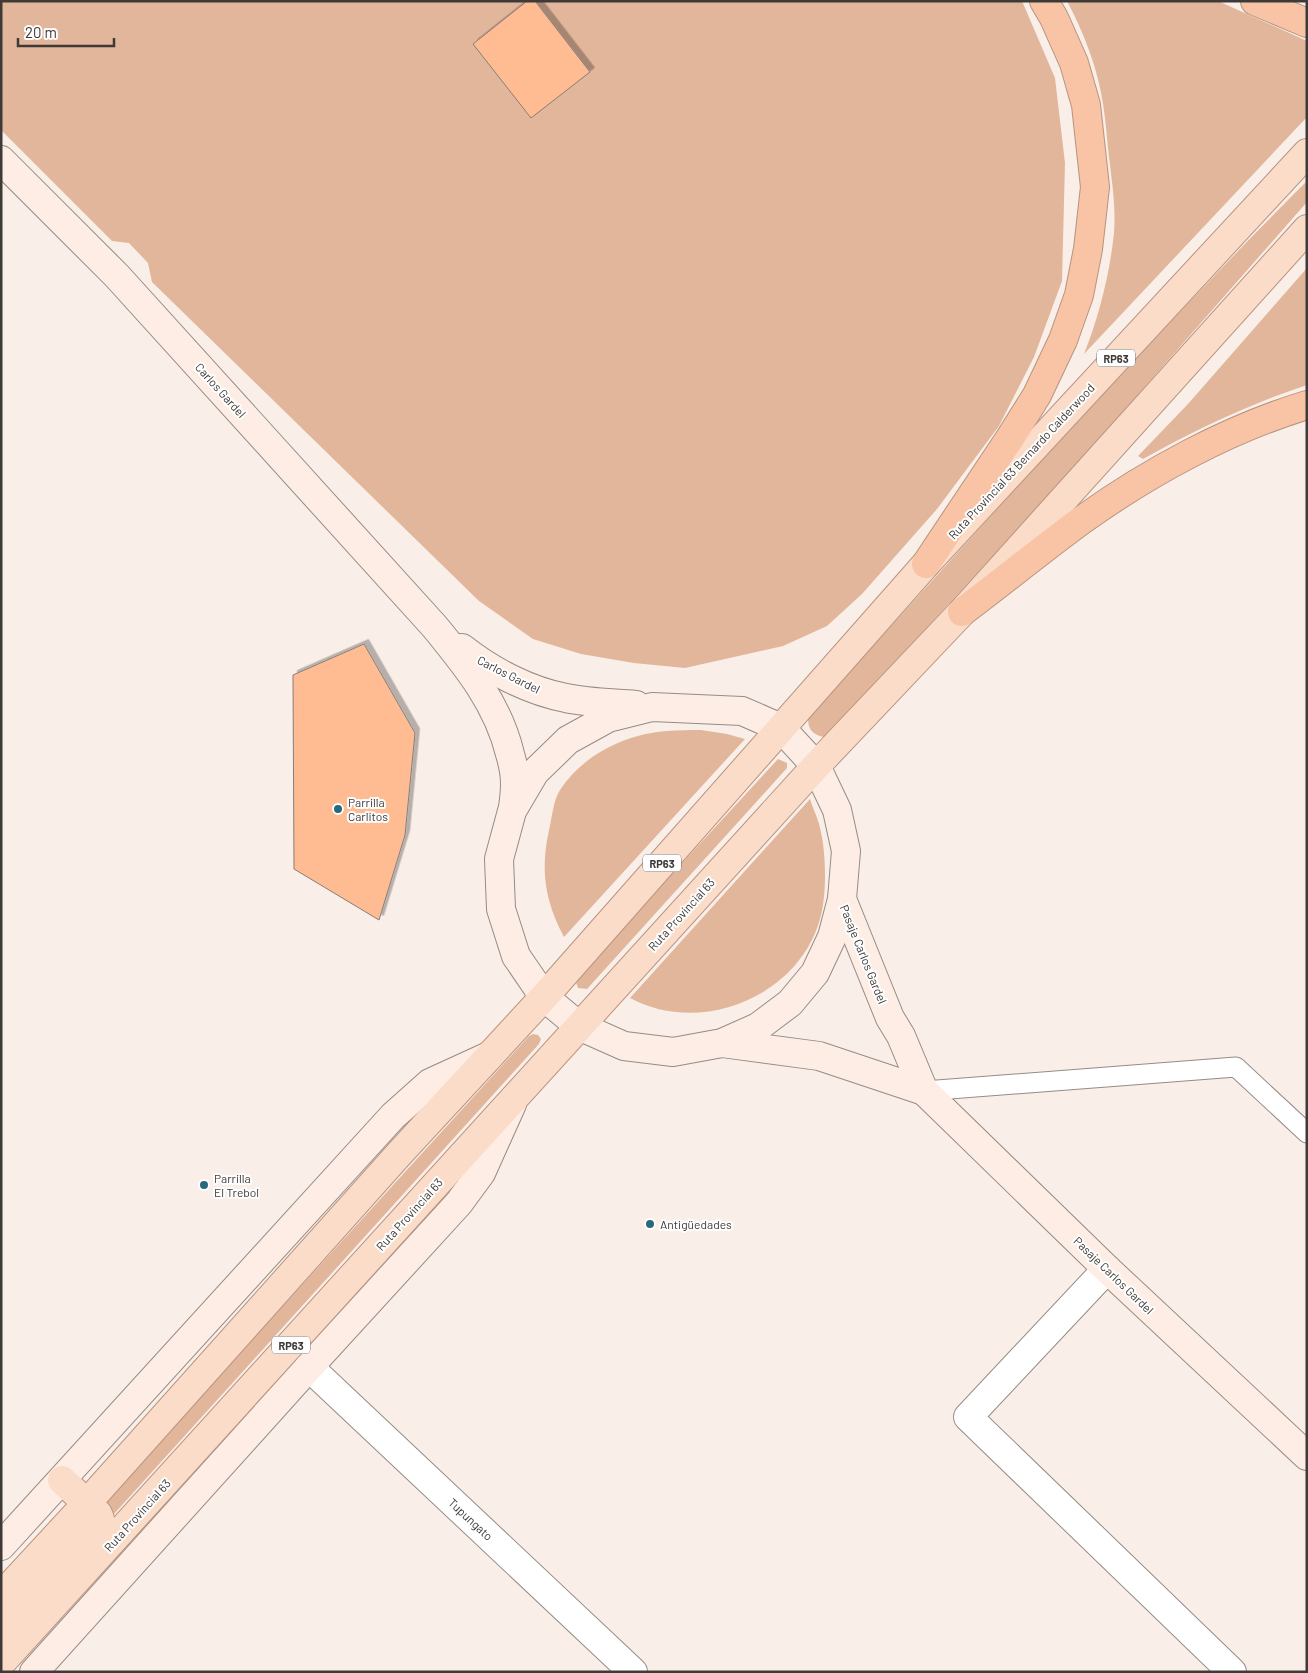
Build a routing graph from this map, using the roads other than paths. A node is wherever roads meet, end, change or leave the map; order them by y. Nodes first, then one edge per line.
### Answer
1 (1044, 1) edge
2 (1256, 1) edge
3 (1307, 23) edge
4 (1307, 152) edge
5 (1, 160) edge
6 (1307, 230) edge
7 (1307, 405) edge
8 (926, 564) junction
9 (962, 612) junction
10 (435, 626) junction
11 (652, 707) junction
12 (781, 728) junction
13 (816, 766) junction
14 (512, 811) junction
15 (842, 899) junction
16 (544, 997) junction
17 (579, 1026) junction
18 (722, 1044) junction
19 (489, 1056) junction
20 (924, 1091) junction
21 (516, 1096) junction
22 (1307, 1132) edge
23 (1107, 1269) junction
24 (308, 1367) junction
25 (1307, 1456) edge
26 (62, 1480) junction
27 (87, 1503) junction
28 (1, 1546) edge
29 (1, 1596) edge
30 (1, 1629) edge
31 (1, 1663) edge
32 (34, 1672) edge
33 (633, 1672) edge
34 (1232, 1672) edge

1 - 8 highway
2 - 3 highway
4 - 8 main road, Ruta Provincial 63 Bernardo Calderwood / RP63
5 - 10 main road, Carlos Gardel
6 - 9 main road, RP63
7 - 9 highway
8 - 12 main road, Ruta Provincial 63 Bernardo Calderwood / RP63
9 - 13 main road, RP63
10 - 11 main road, Carlos Gardel
10 - 14 main road, Carlos Gardel
11 - 12 main road
11 - 14 main road
12 - 13 main road
12 - 16 main road, RP63
13 - 15 main road
13 - 17 main road, Ruta Provincial 63 / RP63
14 - 16 main road
15 - 18 main road
15 - 20 main road, Pasaje Carlos Gardel
16 - 17 main road
16 - 19 main road, RP63
17 - 18 main road
17 - 21 main road, Ruta Provincial 63 / RP63
18 - 20 main road, Pasaje Carlos Gardel
19 - 26 main road
19 - 27 main road, RP63
20 - 22 lane
20 - 23 main road, Pasaje Carlos Gardel
21 - 24 main road
21 - 31 main road, Ruta Provincial 63 / RP63
23 - 25 main road, Pasaje Carlos Gardel
23 - 34 street
24 - 32 main road
24 - 33 street, Tupungato
26 - 27 main road
26 - 28 main road
27 - 29 main road, RP63
27 - 30 main road

